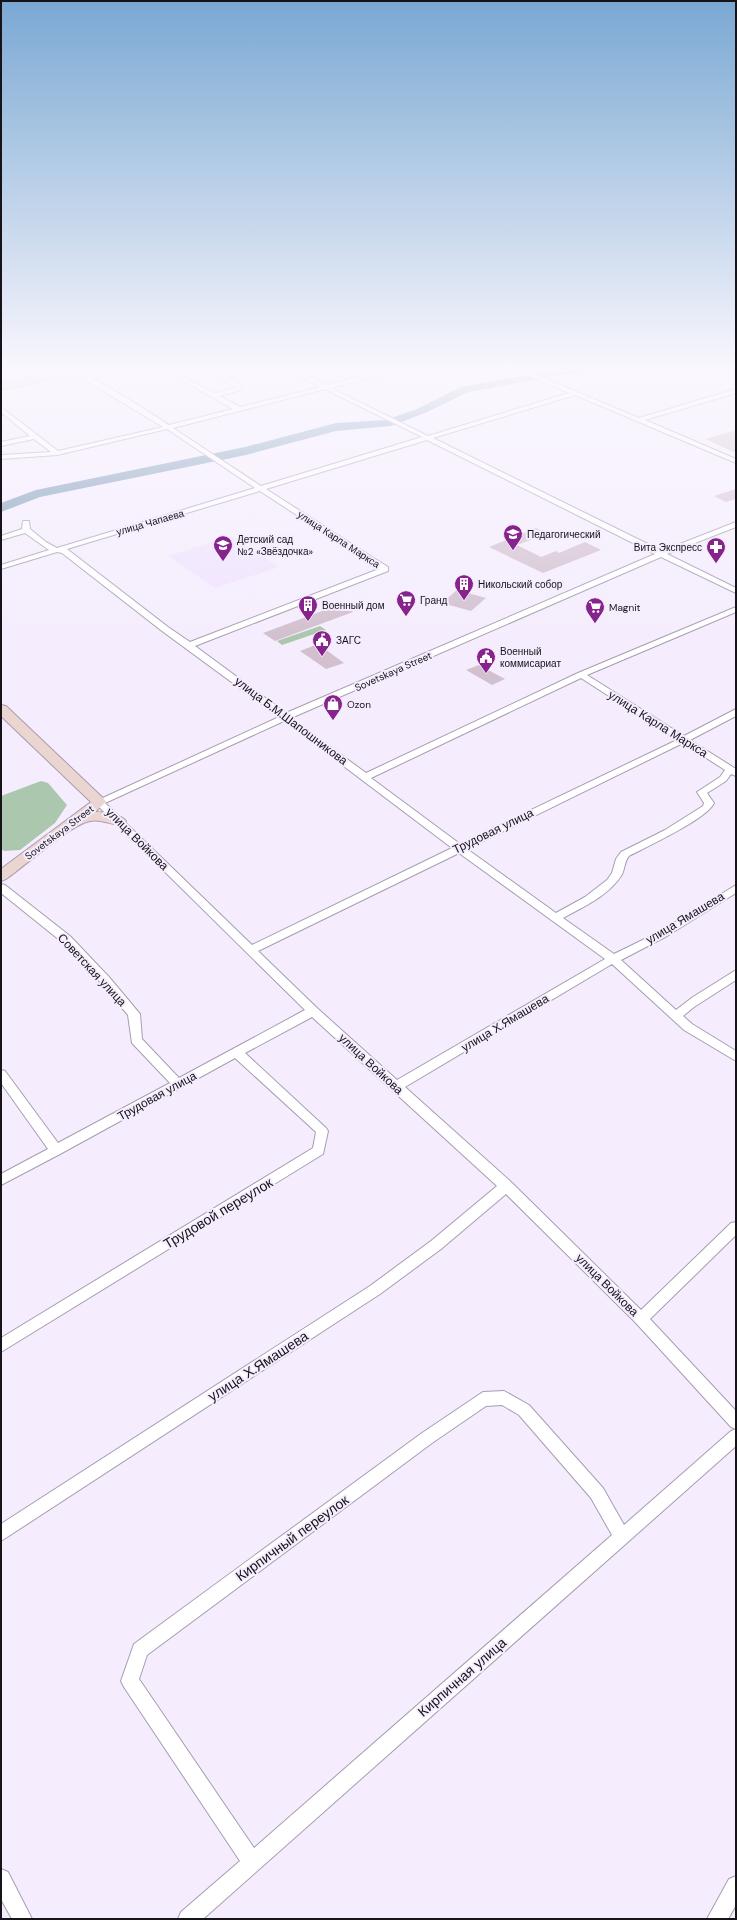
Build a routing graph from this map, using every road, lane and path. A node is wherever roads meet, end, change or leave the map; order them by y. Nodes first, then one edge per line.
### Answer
1 (216, 459) edge
2 (362, 459) edge
3 (470, 459) edge
4 (262, 489) junction
5 (736, 524) edge
6 (1, 538) edge
7 (52, 551) junction
8 (661, 554) junction
9 (1, 567) edge
10 (736, 591) edge
11 (736, 609) edge
12 (189, 645) junction
13 (581, 675) junction
14 (1, 709) edge
15 (736, 712) edge
16 (285, 717) junction
17 (683, 740) junction
18 (733, 771) edge
19 (366, 777) junction
20 (78, 783) junction
21 (100, 802) junction
22 (119, 821) junction
23 (70, 824) junction
24 (459, 848) junction
25 (1, 876) edge
26 (1, 887) edge
27 (736, 888) edge
28 (556, 917) junction
29 (250, 950) junction
30 (613, 959) junction
31 (736, 974) edge
32 (313, 1011) junction
33 (676, 1017) junction
34 (236, 1052) junction
35 (736, 1057) edge
36 (1, 1074) edge
37 (178, 1084) junction
38 (396, 1087) junction
39 (56, 1151) junction
40 (1, 1180) edge
41 (506, 1186) junction
42 (736, 1227) edge
43 (641, 1319) junction
44 (1, 1346) edge
45 (736, 1422) edge
46 (736, 1436) edge
47 (1, 1533) edge
48 (622, 1537) junction
49 (252, 1862) junction
50 (1, 1879) edge
51 (736, 1886) edge
52 (22, 1919) edge
53 (188, 1919) edge
54 (717, 1919) edge

1 - 4 street, улица Карла Маркса
2 - 4 street, улица Чапаева
3 - 8 street
4 - 7 street, улица Чапаева
4 - 12 street, улица Карла Маркса
5 - 8 street, Sovetskaya Street
6 - 7 street, улица Б.М.Шапошникова
7 - 9 street, улица Чапаева
7 - 12 street, улица Б.М.Шапошникова
8 - 10 street
8 - 16 street, Sovetskaya Street
11 - 13 street
12 - 16 street, улица Б.М.Шапошникова
13 - 17 street, улица Карла Маркса
13 - 19 street
14 - 20 main road, улица Войкова
15 - 17 street, Трудовая улица
16 - 19 street, улица Б.М.Шапошникова
16 - 21 street, Sovetskaya Street
17 - 18 street, улица Карла Маркса
17 - 24 street, Трудовая улица
18 - 28 street
19 - 24 street, улица Б.М.Шапошникова
20 - 21 main road, улица Войкова
20 - 23 main road
21 - 22 street, улица Войкова
21 - 23 main road, Sovetskaya Street
22 - 23 main road
22 - 29 street, улица Войкова
23 - 25 main road, Sovetskaya Street
24 - 28 street, улица Б.М.Шапошникова
24 - 29 street, Трудовая улица
26 - 37 street, Советская улица
27 - 30 street, улица Ямашева
28 - 30 street, улица Б.М.Шапошникова
29 - 32 street, улица Войкова
30 - 33 street, улица Б.М.Шапошникова
30 - 38 street, улица Х.Ямашева
31 - 33 street
32 - 34 street, Трудовая улица
32 - 38 street, улица Войкова
33 - 35 street, улица Б.М.Шапошникова
34 - 37 street, Трудовая улица
34 - 44 street, Трудовой переулок
36 - 39 street
37 - 39 street, Трудовая улица
38 - 41 street, улица Войкова
39 - 40 street, Трудовая улица
41 - 43 street, улица Войкова
41 - 47 street, улица Х.Ямашева
42 - 43 street
43 - 45 street, улица Войкова
46 - 48 street, Кирпичная улица
48 - 49 street, Кирпичная улица
48 - 49 street, Кирпичный переулок
49 - 53 street, Кирпичная улица
50 - 52 street
51 - 54 street

